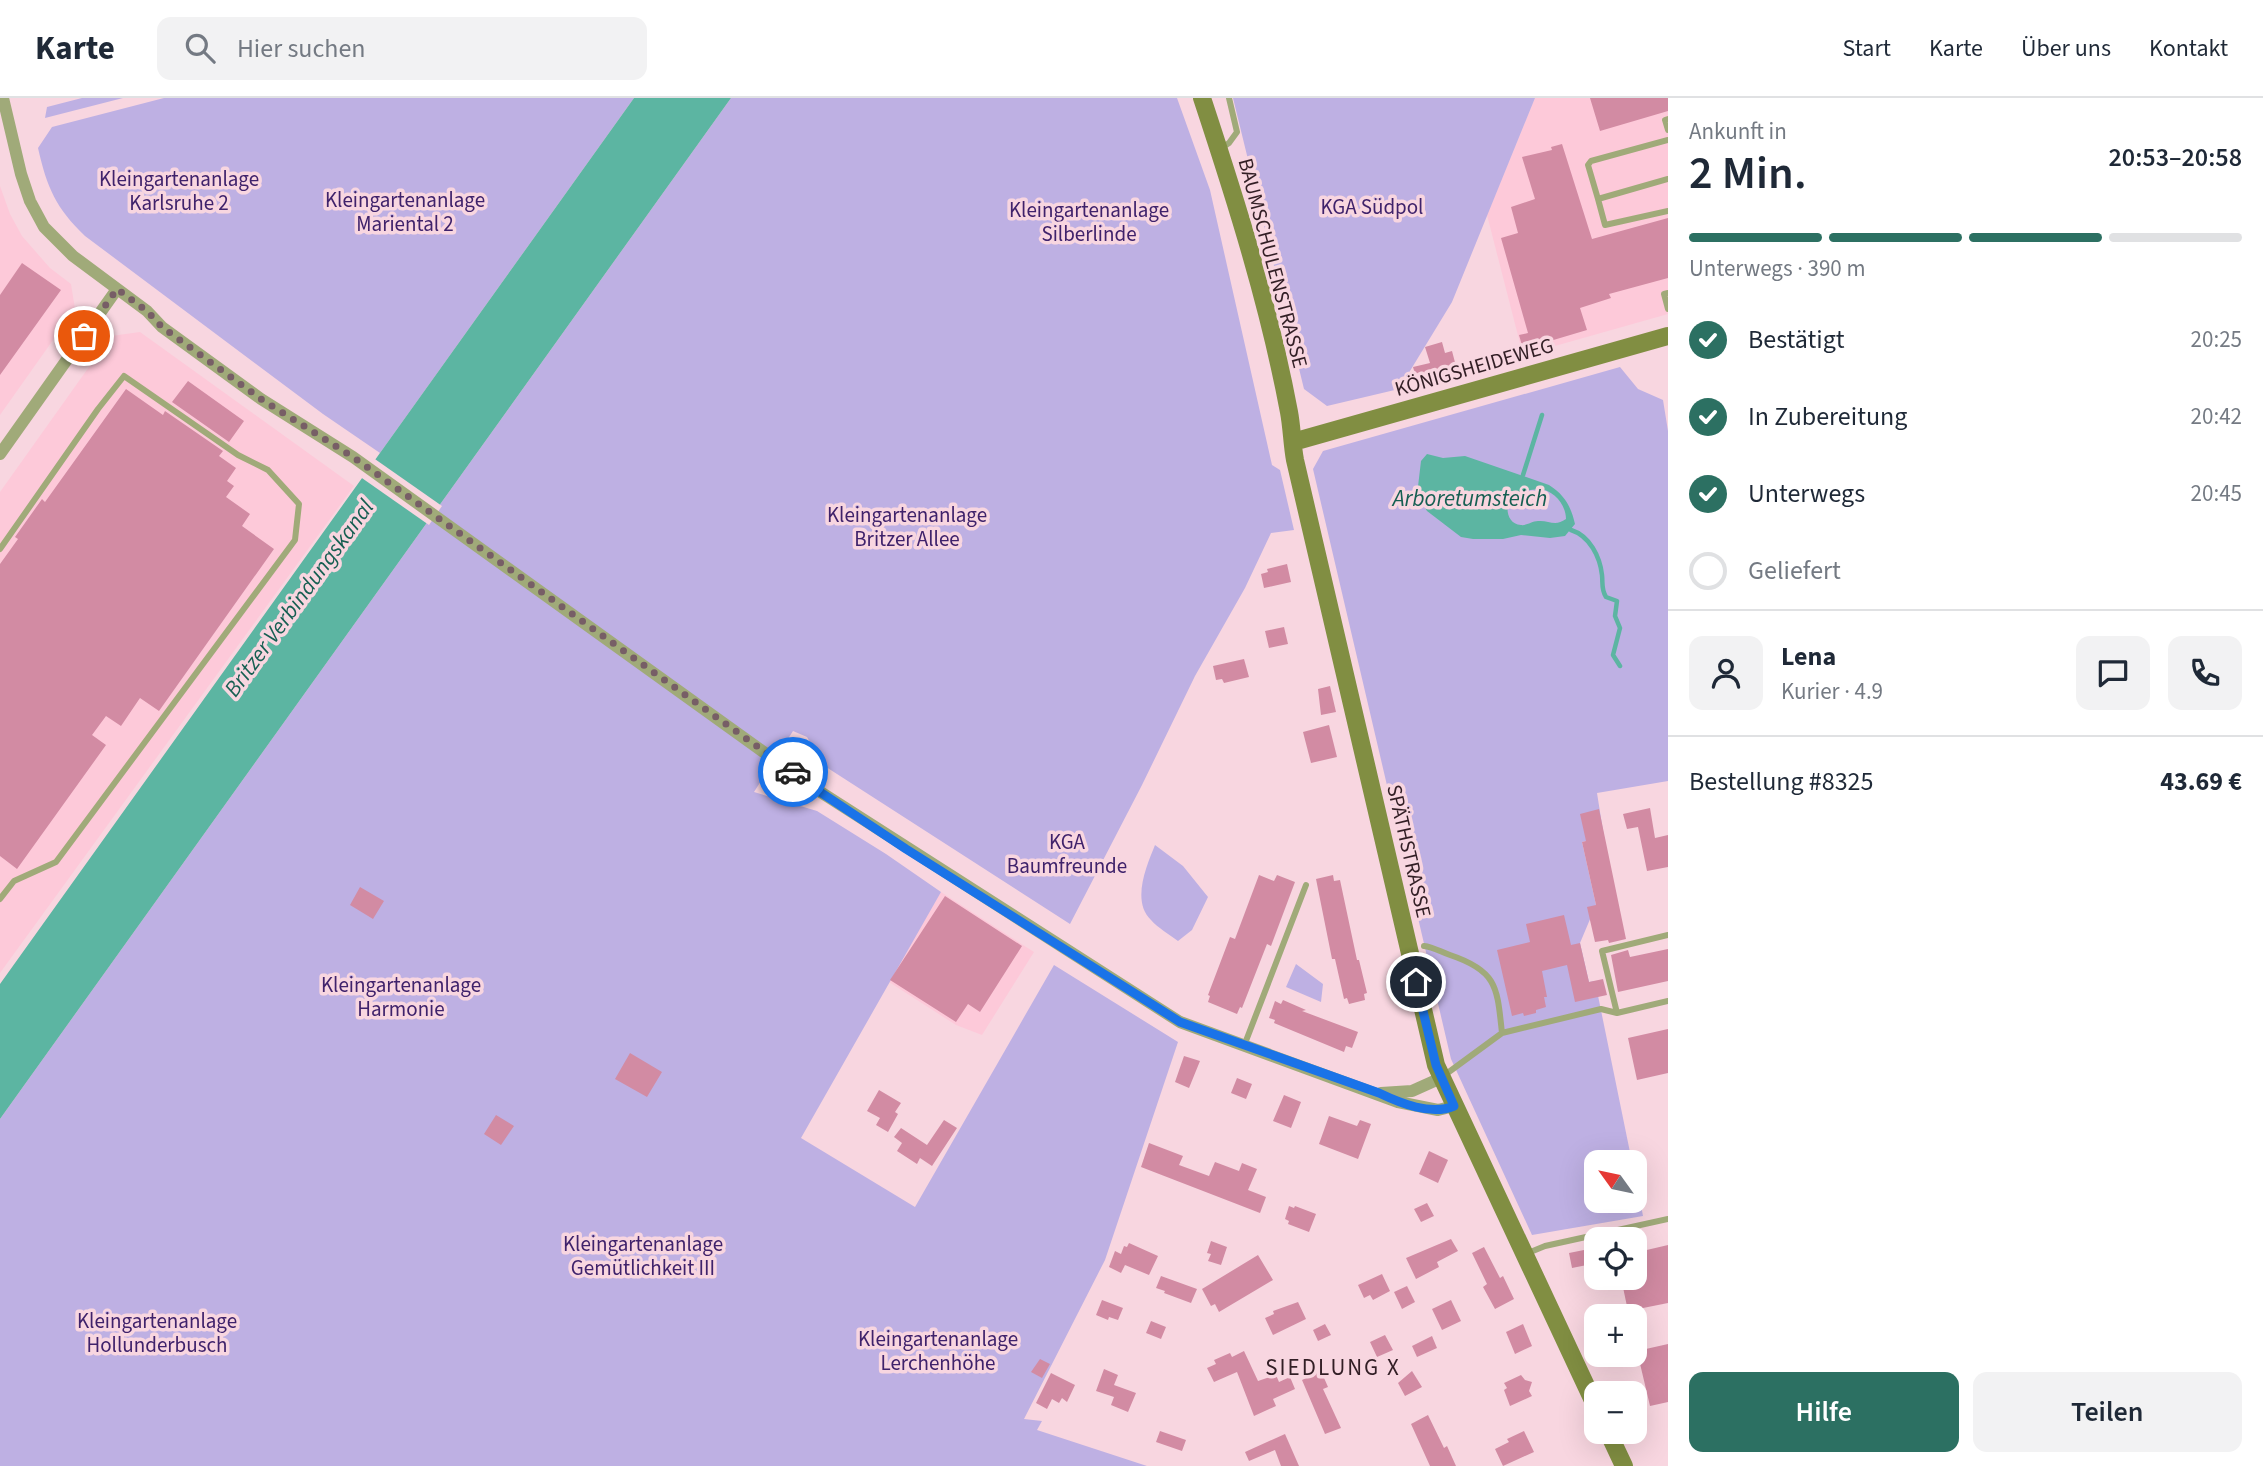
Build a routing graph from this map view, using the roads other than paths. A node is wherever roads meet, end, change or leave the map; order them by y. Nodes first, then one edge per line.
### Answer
1 (3, 98) edge
2 (1202, 98) edge
3 (1229, 98) edge
4 (1668, 119) edge
5 (1668, 130) edge
6 (1668, 140) edge
7 (1219, 150) junction
8 (1668, 179) edge
9 (1598, 199) junction
10 (1668, 211) edge
11 (117, 289) junction
12 (1668, 293) edge
13 (1668, 309) edge
14 (1668, 336) edge
15 (1293, 442) junction
16 (0, 454) edge
17 (0, 549) edge
18 (1306, 885) dead end
19 (0, 899) edge
20 (1668, 935) edge
21 (1421, 953) junction
22 (1668, 1001) edge
23 (1617, 1013) junction
24 (1502, 1033) junction
25 (1244, 1046) junction
26 (1441, 1078) junction
27 (1379, 1093) junction
28 (1454, 1106) junction
29 (1668, 1219) edge
30 (1524, 1255) junction
31 (1584, 1382) edge
32 (1614, 1444) edge
33 (1624, 1466) edge

1 - 11 street
2 - 7 main road, BAUMSCHULENSTRASSE
3 - 7 lane
4 - 5 lane
6 - 9 lane
7 - 15 main road, BAUMSCHULENSTRASSE
8 - 9 lane
9 - 10 lane
11 - 16 street
11 - 25 street
12 - 13 lane
14 - 15 main road, KÖNIGSHEIDEWEG
15 - 21 main road, SPÄTHSTRASSE
17 - 19 lane
18 - 25 lane
20 - 23 lane
21 - 24 lane
21 - 26 main road, SPÄTHSTRASSE
22 - 23 lane
23 - 24 lane
24 - 26 lane
25 - 27 street
26 - 27 street
26 - 28 main road, SPÄTHSTRASSE
27 - 28 street
28 - 30 main road, SPÄTHSTRASSE
29 - 30 lane
30 - 31 main road, SPÄTHSTRASSE
32 - 33 main road

